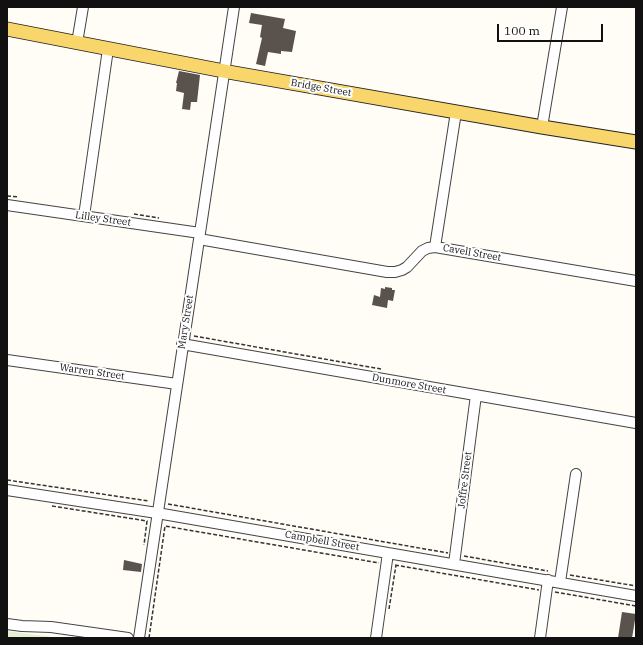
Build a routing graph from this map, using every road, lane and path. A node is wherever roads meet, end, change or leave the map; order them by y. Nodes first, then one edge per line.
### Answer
1 (83, 7) edge
2 (234, 7) edge
3 (562, 7) edge
4 (7, 30) edge
5 (77, 43) junction
6 (108, 49) junction
7 (224, 71) junction
8 (456, 112) junction
9 (542, 127) junction
10 (636, 142) edge
11 (7, 205) edge
12 (84, 216) junction
13 (199, 236) junction
14 (435, 247) junction
15 (636, 281) edge
16 (182, 344) junction
17 (7, 360) edge
18 (177, 384) junction
19 (476, 395) junction
20 (636, 424) edge
21 (576, 474) dead end
22 (7, 480) edge
23 (7, 490) edge
24 (149, 501) dead end
25 (168, 504) dead end
26 (46, 505) dead end
27 (157, 513) junction
28 (147, 522) dead end
29 (388, 553) junction
30 (455, 559) junction
31 (391, 565) junction
32 (560, 578) junction
33 (548, 580) junction
34 (636, 586) edge
35 (547, 591) junction
36 (636, 596) edge
37 (636, 606) edge
38 (389, 609) dead end
39 (7, 624) edge
40 (128, 638) edge
41 (143, 638) edge
42 (376, 638) edge
43 (540, 638) edge

1 - 5 street
2 - 7 street, Mary Street
3 - 9 street
4 - 5 main road, Bridge Street
5 - 6 main road, Bridge Street
6 - 7 main road, Bridge Street
6 - 12 street
7 - 8 main road, Bridge Street
7 - 13 street, Mary Street
8 - 9 main road, Bridge Street
8 - 14 street
9 - 10 main road, Bridge Street
11 - 12 street, Lilley Street
12 - 13 street, Lilley Street
13 - 14 street, Cavell Street
13 - 16 street, Mary Street
14 - 15 street, Cavell Street
16 - 18 street, Mary Street
16 - 19 street, Dunmore Street
17 - 18 street, Warren Street
18 - 27 street, Mary Street
19 - 20 street, Dunmore Street
19 - 30 street, Joffre Street
21 - 32 street
22 - 24 path
23 - 27 street, Campbell Street
25 - 30 path
26 - 28 path
27 - 29 street, Campbell Street
27 - 41 street, Mary Street
29 - 30 street, Campbell Street
29 - 31 street
30 - 32 path
30 - 33 street, Campbell Street
31 - 35 path
31 - 38 path
31 - 41 path
31 - 42 street
32 - 33 street, Campbell Street
32 - 34 path
32 - 36 street, Campbell Street
33 - 35 street
35 - 37 path
35 - 43 street
39 - 40 street

